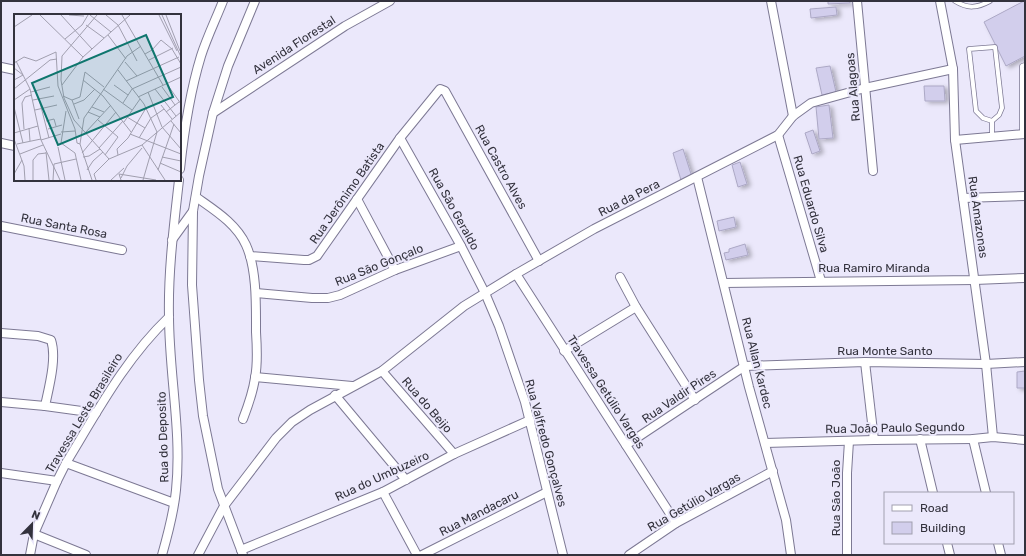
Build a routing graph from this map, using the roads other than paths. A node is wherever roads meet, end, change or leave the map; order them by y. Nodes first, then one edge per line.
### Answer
1 (223, 1) edge
2 (256, 1) edge
3 (390, 1) edge
4 (771, 1) edge
5 (857, 1) edge
6 (940, 1) edge
7 (955, 1) edge
8 (990, 1) edge
9 (1024, 66) edge
10 (1, 68) edge
11 (953, 69) junction
12 (14, 70) edge
13 (1025, 71) edge
14 (865, 88) junction
15 (439, 90) joint
16 (213, 113) junction
17 (793, 116) junction
18 (992, 121) junction
19 (1024, 134) edge
20 (778, 135) junction
21 (992, 137) junction
22 (400, 138) junction
23 (955, 140) junction
24 (1, 143) edge
25 (14, 146) edge
26 (181, 162) edge
27 (873, 171) dead end
28 (697, 177) junction
29 (179, 181) edge
30 (1025, 196) edge
31 (196, 197) junction
32 (963, 198) junction
33 (357, 199) junction
34 (193, 211) junction
35 (1, 226) edge
36 (171, 241) junction
37 (461, 246) junction
38 (122, 250) dead end
39 (250, 256) junction
40 (539, 260) junction
41 (395, 270) junction
42 (516, 274) junction
43 (620, 277) dead end
44 (1025, 278) edge
45 (975, 280) junction
46 (821, 281) junction
47 (724, 283) junction
48 (256, 293) junction
49 (485, 293) junction
50 (636, 307) junction
51 (169, 317) junction
52 (1, 333) edge
53 (564, 351) junction
54 (865, 362) junction
55 (1025, 362) edge
56 (986, 364) junction
57 (744, 366) junction
58 (382, 371) junction
59 (255, 377) junction
60 (354, 386) junction
61 (335, 396) junction
62 (695, 400) junction
63 (1, 402) edge
64 (45, 406) junction
65 (96, 413) junction
66 (243, 419) dead end
67 (530, 420) junction
68 (993, 437) junction
69 (920, 439) junction
70 (973, 439) junction
71 (874, 440) junction
72 (1025, 440) edge
73 (849, 441) junction
74 (765, 443) junction
75 (626, 445) junction
76 (454, 454) junction
77 (66, 463) junction
78 (773, 471) junction
79 (1, 473) edge
80 (406, 480) junction
81 (57, 481) junction
82 (383, 492) junction
83 (547, 492) junction
84 (933, 492) edge
85 (986, 492) edge
86 (174, 503) junction
87 (224, 506) junction
88 (676, 523) junction
89 (34, 534) junction
90 (946, 544) edge
91 (998, 544) edge
92 (242, 553) edge
93 (30, 555) edge
94 (86, 555) edge
95 (162, 555) edge
96 (198, 555) edge
97 (417, 555) edge
98 (422, 555) edge
99 (563, 555) edge
100 (629, 555) edge
101 (791, 555) edge
102 (847, 555) edge
103 (950, 555) edge
104 (1001, 555) edge

1 - 26 street
2 - 16 street
3 - 16 street, Avenida Florestal
4 - 17 street
5 - 14 street, Rua Alagoas
6 - 11 street, Rua Amazonas
7 - 8 lane
9 - 13 lane
9 - 19 lane
10 - 12 street
11 - 14 street, Rua da Pera
11 - 23 street, Rua Amazonas
14 - 17 street, Rua da Pera
14 - 27 street, Rua Alagoas
15 - 22 street, Rua Jerônimo Batista
15 - 40 street, Rua Castro Alves
16 - 31 street
17 - 20 street, Rua da Pera
18 - 18 lane
18 - 21 lane
19 - 21 street
20 - 28 street, Rua da Pera
20 - 46 street, Rua Eduardo Silva
21 - 23 street
22 - 33 street, Rua Jerônimo Batista
22 - 37 street, Rua São Geraldo
23 - 32 street, Rua Amazonas
24 - 25 street
28 - 40 street, Rua da Pera
28 - 47 street, Rua Allan Kardec
29 - 36 street, Rua do Deposito
30 - 32 street
31 - 34 street
31 - 39 street
32 - 45 street, Rua Amazonas
33 - 39 street, Rua Jerônimo Batista
33 - 41 street
34 - 36 street
34 - 87 street
35 - 38 street, Rua Santa Rosa
36 - 51 street, Rua do Deposito
37 - 41 street, Rua São Gonçalo
37 - 49 street, Rua São Geraldo
39 - 48 street
40 - 42 street, Rua da Pera
41 - 48 street, Rua São Gonçalo
42 - 49 street, Rua da Pera
42 - 53 street, Travessa Getúlio Vargas
43 - 50 street
44 - 45 street, Rua Ramiro Miranda
45 - 46 street, Rua Ramiro Miranda
45 - 56 street, Rua Amazonas
46 - 47 street, Rua Ramiro Miranda
47 - 57 street, Rua Allan Kardec
48 - 59 street
49 - 58 street, Rua da Pera
49 - 67 street, Rua Valfredo Gonçalves
50 - 53 street
50 - 62 street
51 - 65 street, Travessa Leste Brasileiro
51 - 86 street, Rua do Deposito
52 - 64 street
53 - 75 street, Travessa Getúlio Vargas
54 - 56 street, Rua Monte Santo
54 - 57 street, Rua Monte Santo
54 - 71 street
55 - 56 street, Rua Monte Santo
56 - 68 street, Rua Amazonas
57 - 62 street, Rua Valdir Pires
57 - 74 street, Rua Allan Kardec
58 - 60 street, Rua da Pera
58 - 76 street, Rua do Beijo
59 - 60 street
59 - 66 street
60 - 61 street, Rua da Pera
61 - 80 street
61 - 87 street, Rua da Pera
62 - 75 street, Rua Valdir Pires
63 - 64 street
64 - 65 street
65 - 77 street, Travessa Leste Brasileiro
67 - 76 street, Rua do Umbuzeiro
67 - 83 street, Rua Valfredo Gonçalves
68 - 70 street, Rua João Paulo Segundo
68 - 72 street, Rua João Paulo Segundo
69 - 70 street, Rua João Paulo Segundo
69 - 71 street, Rua João Paulo Segundo
69 - 84 street
70 - 85 street
71 - 73 street, Rua João Paulo Segundo
73 - 74 street, Rua João Paulo Segundo
73 - 102 street, Rua São João
74 - 78 street, Rua Allan Kardec
75 - 88 street, Travessa Getúlio Vargas
76 - 80 street, Rua do Umbuzeiro
77 - 81 street, Travessa Leste Brasileiro
77 - 86 street
78 - 88 street, Rua Getúlio Vargas
78 - 101 street, Rua Allan Kardec
79 - 81 street
80 - 82 street, Rua do Umbuzeiro
81 - 89 street, Travessa Leste Brasileiro
82 - 92 street, Rua do Umbuzeiro
82 - 97 street
83 - 98 street, Rua Mandacaru
83 - 99 street, Rua Valfredo Gonçalves
86 - 95 street, Rua do Deposito
87 - 92 street
87 - 96 street, Rua da Pera
88 - 100 street, Rua Getúlio Vargas
89 - 93 street, Travessa Leste Brasileiro
89 - 94 street
90 - 103 street
91 - 104 street

